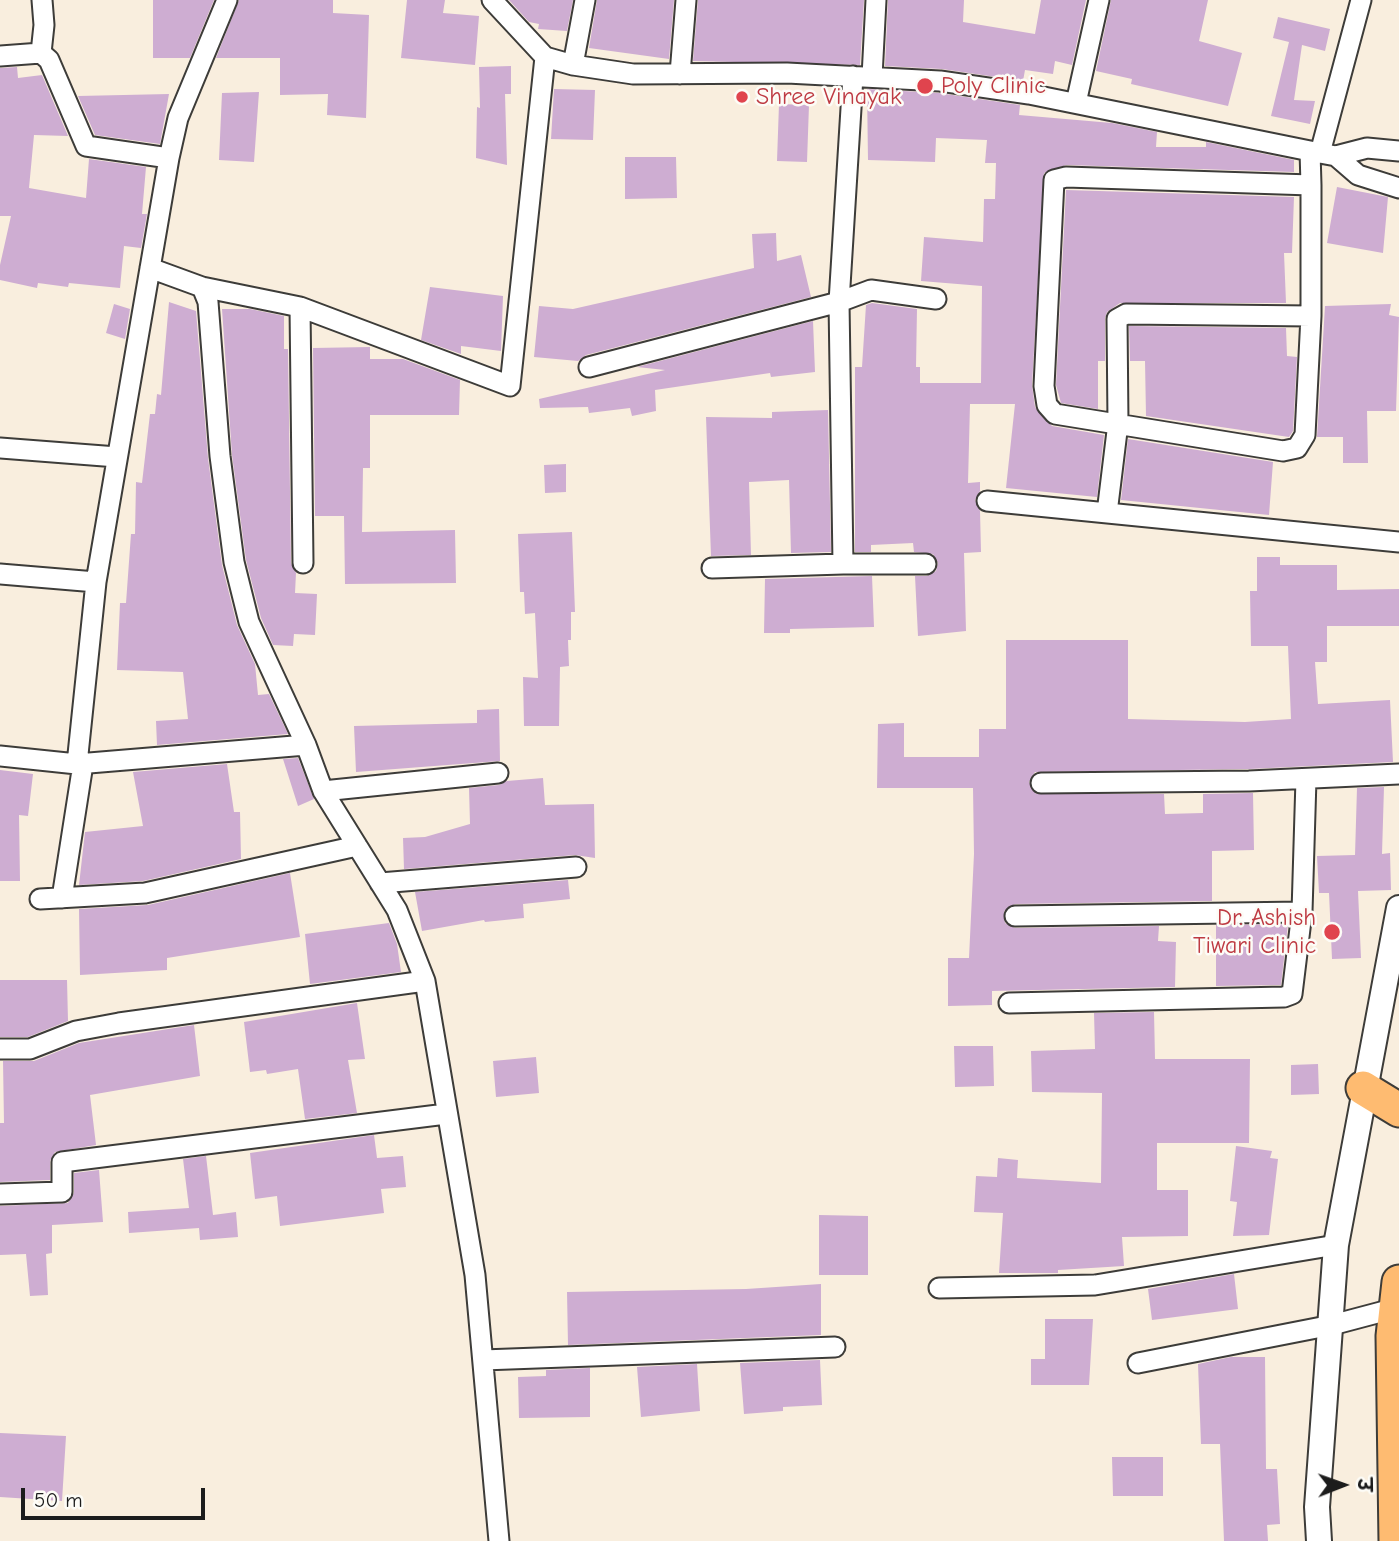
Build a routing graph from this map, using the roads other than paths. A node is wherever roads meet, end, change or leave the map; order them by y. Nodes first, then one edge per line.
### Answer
1 (42, 0) edge
2 (227, 0) edge
3 (492, 0) edge
4 (585, 0) edge
5 (686, 0) edge
6 (876, 0) edge
7 (1099, 0) edge
8 (1361, 0) edge
9 (41, 53) junction
10 (0, 56) edge
11 (545, 57) junction
12 (573, 65) junction
13 (680, 74) junction
14 (853, 76) junction
15 (873, 77) junction
16 (1076, 103) junction
17 (1399, 152) edge
18 (1322, 153) junction
19 (169, 158) junction
20 (1311, 186) junction
21 (1399, 188) edge
22 (150, 268) junction
23 (202, 287) junction
24 (936, 299) dead end
25 (839, 302) junction
26 (300, 307) junction
27 (1311, 316) junction
28 (589, 367) dead end
29 (1118, 423) junction
30 (0, 448) edge
31 (117, 457) junction
32 (987, 501) dead end
33 (1107, 513) junction
34 (1399, 542) edge
35 (303, 563) dead end
36 (843, 564) junction
37 (926, 564) dead end
38 (712, 568) dead end
39 (0, 574) edge
40 (96, 582) junction
41 (306, 745) junction
42 (0, 756) edge
43 (80, 764) junction
44 (498, 773) dead end
45 (1399, 774) edge
46 (1306, 779) junction
47 (1041, 783) dead end
48 (323, 790) junction
49 (357, 846) junction
50 (576, 867) dead end
51 (380, 883) junction
52 (62, 898) junction
53 (40, 899) dead end
54 (1399, 908) edge
55 (1302, 912) junction
56 (1015, 916) dead end
57 (425, 981) junction
58 (1009, 1003) dead end
59 (0, 1049) edge
60 (1363, 1088) junction
61 (1399, 1110) edge
62 (446, 1114) junction
63 (0, 1194) edge
64 (1336, 1245) junction
65 (939, 1288) dead end
66 (1398, 1295) edge
67 (1332, 1325) junction
68 (835, 1347) dead end
69 (483, 1360) junction
70 (1138, 1363) dead end
71 (499, 1541) edge
72 (1319, 1541) edge
73 (1396, 1541) edge

1 - 9 street
2 - 19 street
3 - 11 street
4 - 12 street
5 - 13 street
6 - 15 street
7 - 16 street
8 - 18 street
9 - 10 street
9 - 19 street
11 - 12 street
11 - 26 street
12 - 13 street
13 - 14 street
14 - 15 street
14 - 25 street
15 - 16 street
16 - 18 street
17 - 18 street
18 - 20 street
18 - 21 street
19 - 22 street
20 - 27 street
20 - 29 street
22 - 23 street
22 - 31 street
23 - 26 street
23 - 41 street
24 - 25 street
25 - 28 street
25 - 36 street
26 - 35 street
27 - 29 street
27 - 29 street
29 - 33 street
30 - 31 street
31 - 40 street
32 - 33 street
33 - 34 street
36 - 37 street
36 - 38 street
39 - 40 street
40 - 43 street
41 - 43 street
41 - 48 street
42 - 43 street
43 - 52 street
44 - 48 street
45 - 46 street
46 - 47 street
46 - 55 street
48 - 49 street
49 - 51 street
49 - 52 street
50 - 51 street
51 - 57 street
52 - 53 street
54 - 60 street
55 - 56 street
55 - 58 street
57 - 59 street
57 - 62 street
60 - 61 highway
60 - 64 street
62 - 63 street
62 - 69 street
64 - 65 street
64 - 67 street
66 - 67 street
66 - 73 highway
67 - 70 street
67 - 72 street
68 - 69 street
69 - 71 street

